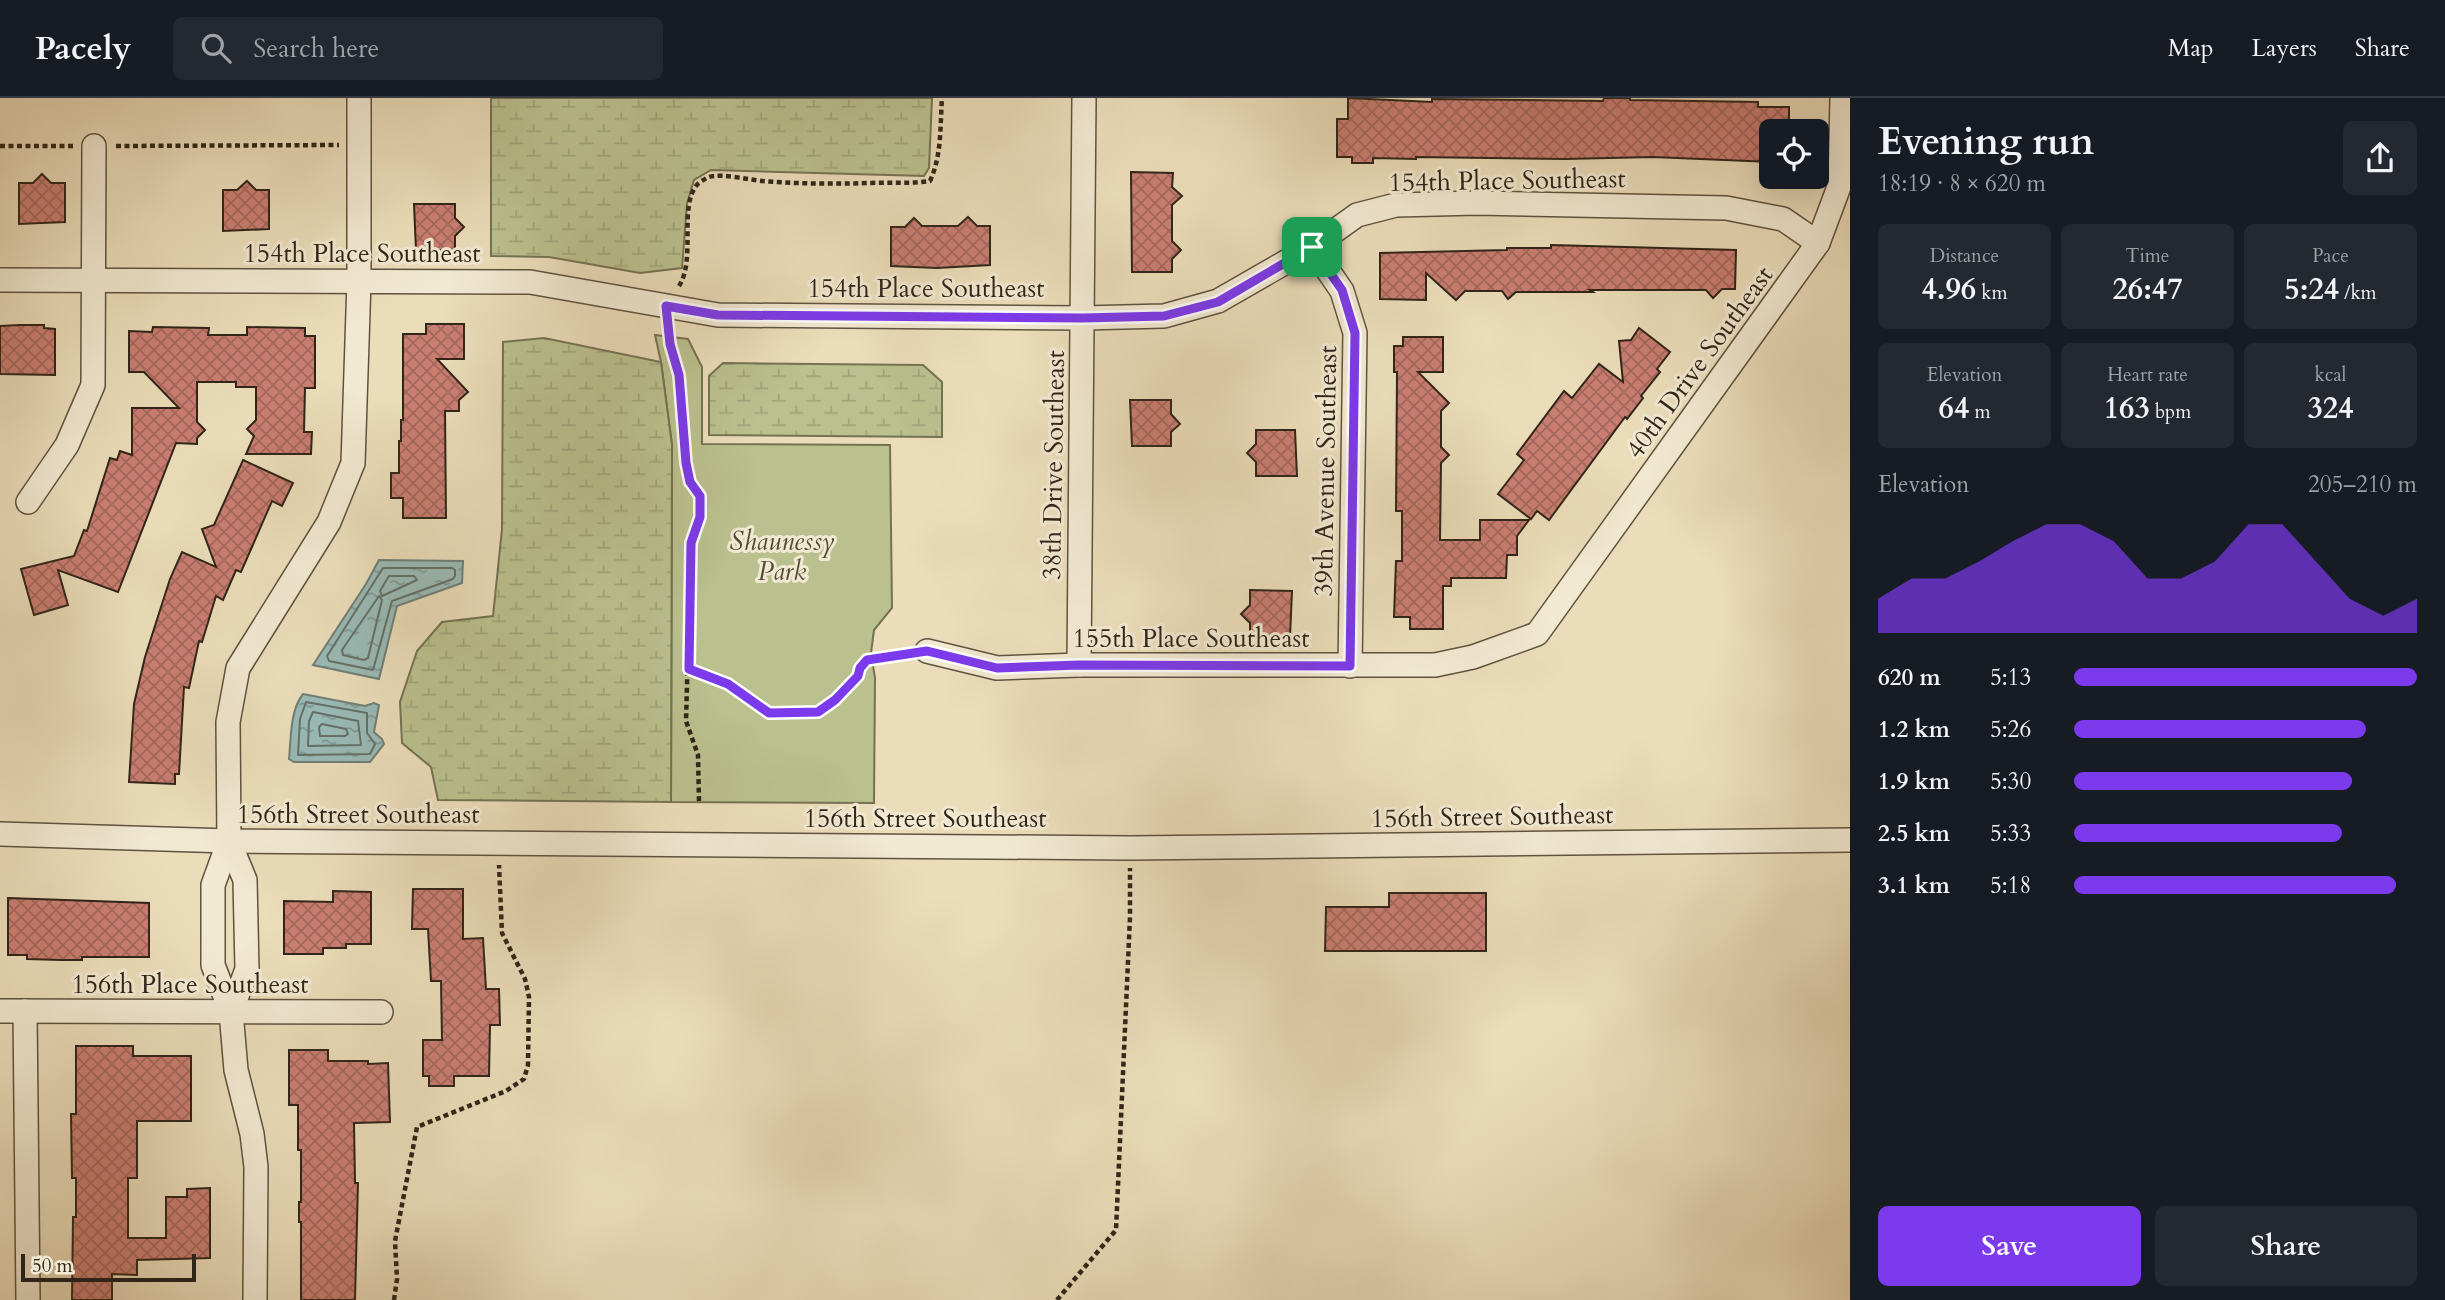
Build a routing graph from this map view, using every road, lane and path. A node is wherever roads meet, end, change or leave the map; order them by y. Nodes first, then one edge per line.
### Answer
1 (359, 98) edge
2 (942, 98) edge
3 (1084, 98) edge
4 (1842, 98) edge
5 (359, 145) junction
6 (0, 146) edge
7 (94, 146) junction
8 (1818, 243) junction
9 (1312, 247) junction
10 (95, 279) junction
11 (0, 280) edge
12 (359, 281) junction
13 (666, 306) junction
14 (1083, 318) junction
15 (28, 502) dead end
16 (1537, 634) joint
17 (927, 651) joint
18 (1079, 665) junction
19 (1350, 666) junction
20 (689, 669) junction
21 (699, 802) dead end
22 (0, 834) edge
23 (1850, 840) edge
24 (229, 841) junction
25 (499, 843) junction
26 (1129, 848) junction
27 (0, 1011) edge
28 (25, 1011) junction
29 (231, 1012) junction
30 (381, 1012) dead end
31 (28, 1300) edge
32 (255, 1300) edge
33 (394, 1300) edge
34 (1057, 1300) edge

1 - 5 street
2 - 13 path
3 - 14 street, 38th Drive Southeast
4 - 8 street, 40th Drive Southeast
5 - 7 path
5 - 12 street
6 - 7 path
7 - 10 street
8 - 9 street, 154th Place Southeast
8 - 16 street, 40th Drive Southeast
9 - 14 street, 154th Place Southeast
9 - 19 street, 39th Avenue Southeast
10 - 11 street, 154th Place Southeast
10 - 12 street, 154th Place Southeast
10 - 15 street
12 - 13 street, 154th Place Southeast
12 - 24 street
13 - 14 street, 154th Place Southeast
13 - 20 path
14 - 18 street, 38th Drive Southeast
16 - 19 street, 155th Place Southeast
17 - 18 street, 155th Place Southeast
17 - 20 path
18 - 19 street, 155th Place Southeast
20 - 21 path
22 - 24 street, 156th Street Southeast
23 - 26 street, 156th Street Southeast
24 - 25 street, 156th Street Southeast
24 - 29 street
24 - 29 street
25 - 26 street, 156th Street Southeast
25 - 33 path
26 - 34 path
27 - 28 street, 156th Place Southeast
28 - 29 street, 156th Place Southeast
28 - 31 street
29 - 30 street, 156th Place Southeast
29 - 32 street

